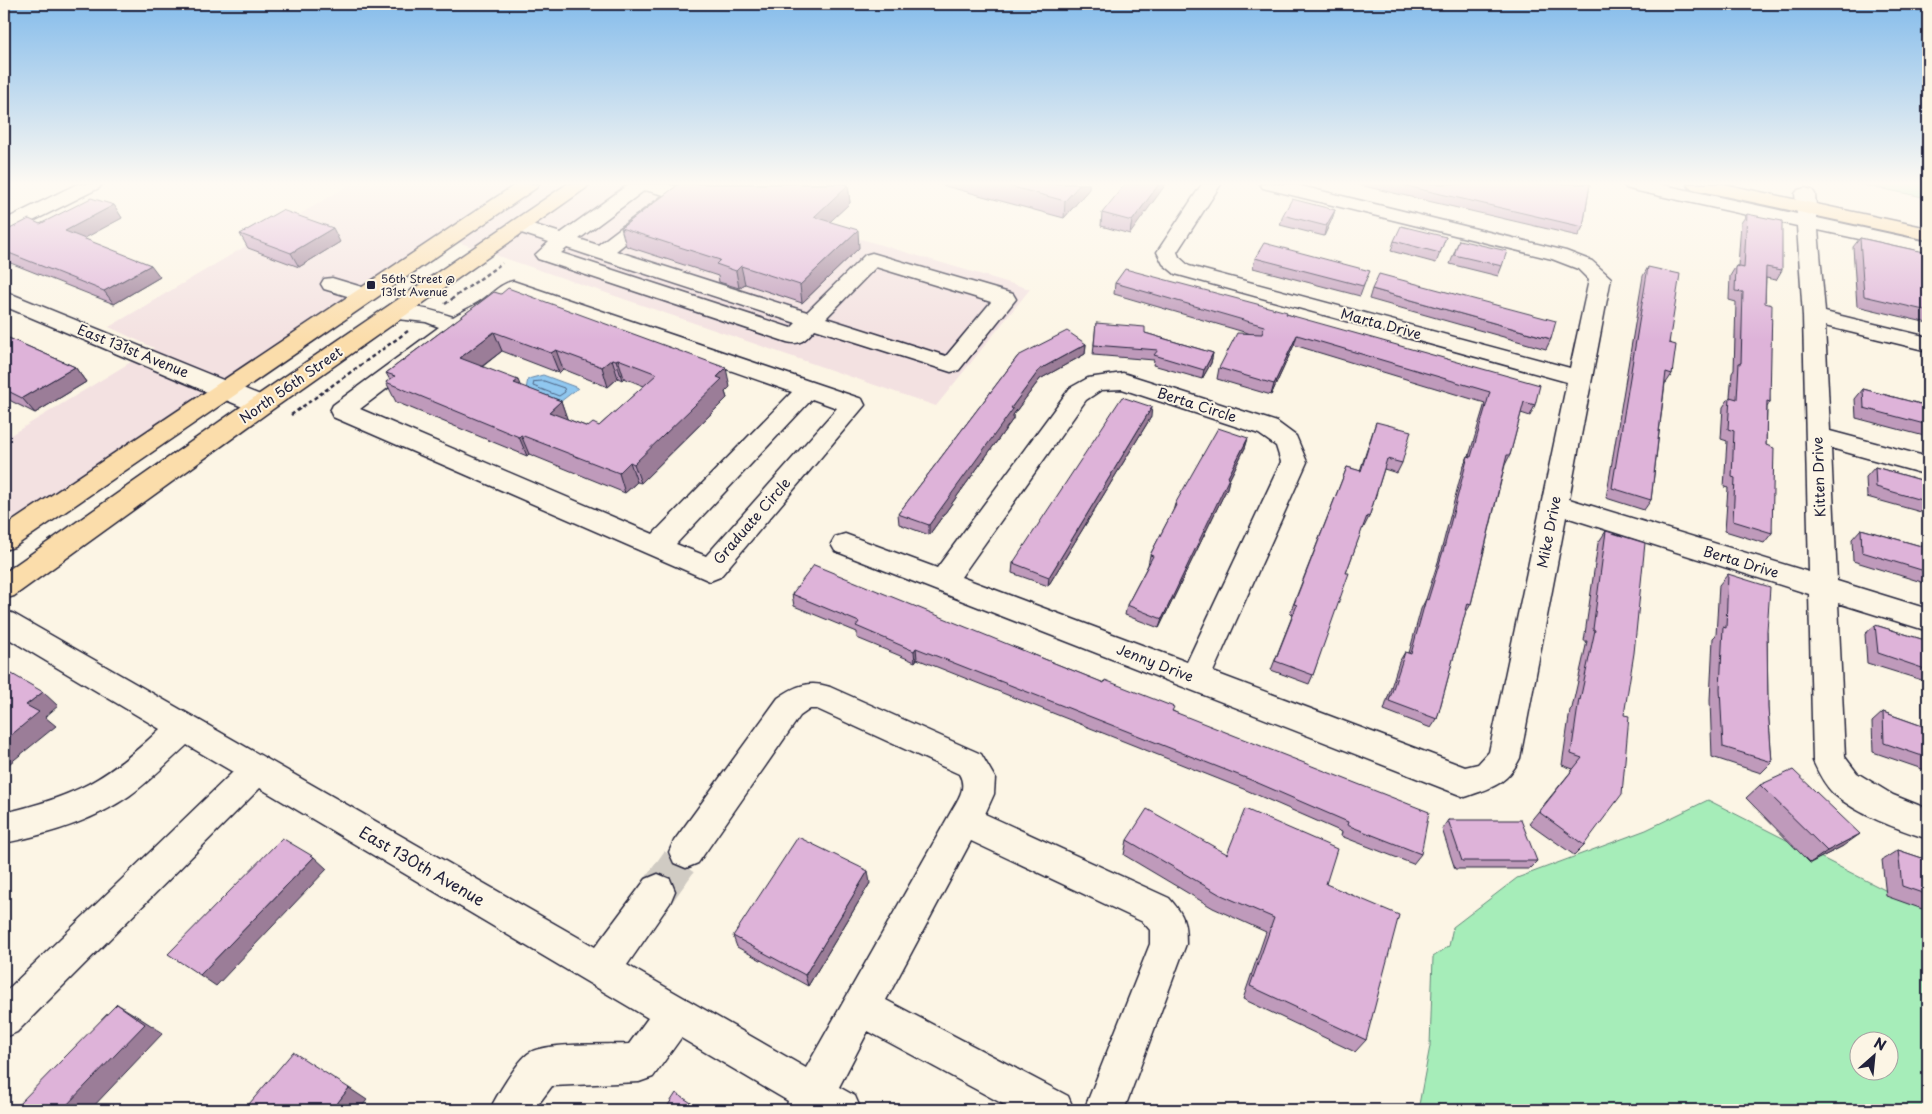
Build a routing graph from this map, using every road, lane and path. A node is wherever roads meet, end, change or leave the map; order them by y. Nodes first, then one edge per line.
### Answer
1 (453, 236) edge
2 (506, 236) edge
3 (549, 236) edge
4 (571, 236) edge
5 (623, 236) edge
6 (1177, 236) edge
7 (1482, 236) edge
8 (1809, 236) edge
9 (1892, 236) edge
10 (564, 241) junction
11 (436, 248) junction
12 (1928, 248) edge
13 (601, 253) junction
14 (502, 263) dead end
15 (332, 284) dead end
16 (364, 295) junction
17 (4, 298) edge
18 (429, 316) junction
19 (1814, 316) junction
20 (397, 321) junction
21 (811, 321) junction
22 (456, 325) junction
23 (437, 340) junction
24 (1928, 344) edge
25 (1580, 378) junction
26 (225, 389) junction
27 (808, 389) junction
28 (261, 405) junction
29 (291, 415) dead end
30 (1818, 436) junction
31 (1928, 466) edge
32 (1555, 504) junction
33 (4, 540) edge
34 (845, 544) dead end
35 (657, 547) junction
36 (942, 582) junction
37 (1822, 587) junction
38 (4, 588) edge
39 (1928, 620) edge
40 (4, 622) edge
41 (1195, 678) junction
42 (184, 727) junction
43 (258, 769) junction
44 (1465, 782) joint
45 (964, 821) junction
46 (1928, 824) edge
47 (4, 828) edge
48 (686, 852) tunnel mouth
49 (658, 891) tunnel mouth
50 (601, 970) junction
51 (861, 1007) junction
52 (675, 1014) junction
53 (4, 1019) edge
54 (819, 1105) edge
55 (510, 1110) edge
56 (1054, 1110) edge
57 (1104, 1110) edge

1 - 11 main road
2 - 20 main road, North 56th Street
3 - 10 street
4 - 10 street
5 - 13 street
6 - 25 street, Marta Drive
7 - 25 street, Mike Drive
8 - 19 street, Kitten Drive
9 - 12 street
10 - 13 street
10 - 21 street
11 - 16 main road
11 - 20 main road
13 - 21 street
14 - 18 path
15 - 16 street
16 - 26 main road
17 - 26 street, East 131st Avenue
18 - 20 street
18 - 22 street
19 - 24 street
19 - 30 street, Kitten Drive
20 - 23 street
20 - 28 main road, North 56th Street
20 - 29 path
21 - 21 street
22 - 23 street, Graduate Circle
22 - 27 street, Graduate Circle
23 - 35 street, Graduate Circle
25 - 32 street, Mike Drive
26 - 28 street, East 131st Avenue
26 - 33 main road
27 - 35 street
27 - 35 street, Graduate Circle
28 - 38 main road, North 56th Street
30 - 31 street
30 - 37 street, Kitten Drive
32 - 37 street, Berta Drive
32 - 44 street, Mike Drive
34 - 36 street, Jenny Drive
36 - 41 street, Jenny Drive
36 - 41 street, Berta Circle
37 - 39 street, Berta Drive
37 - 46 street, Kitten Drive
40 - 42 street, East 130th Avenue
41 - 44 street, Jenny Drive
42 - 43 street, East 130th Avenue
42 - 47 street
43 - 50 street, East 130th Avenue
43 - 53 street
45 - 48 street
45 - 51 street
45 - 57 street
49 - 50 street
50 - 52 street, East 130th Avenue
51 - 54 street
51 - 56 street
52 - 54 street, East 130th Avenue
52 - 55 street

